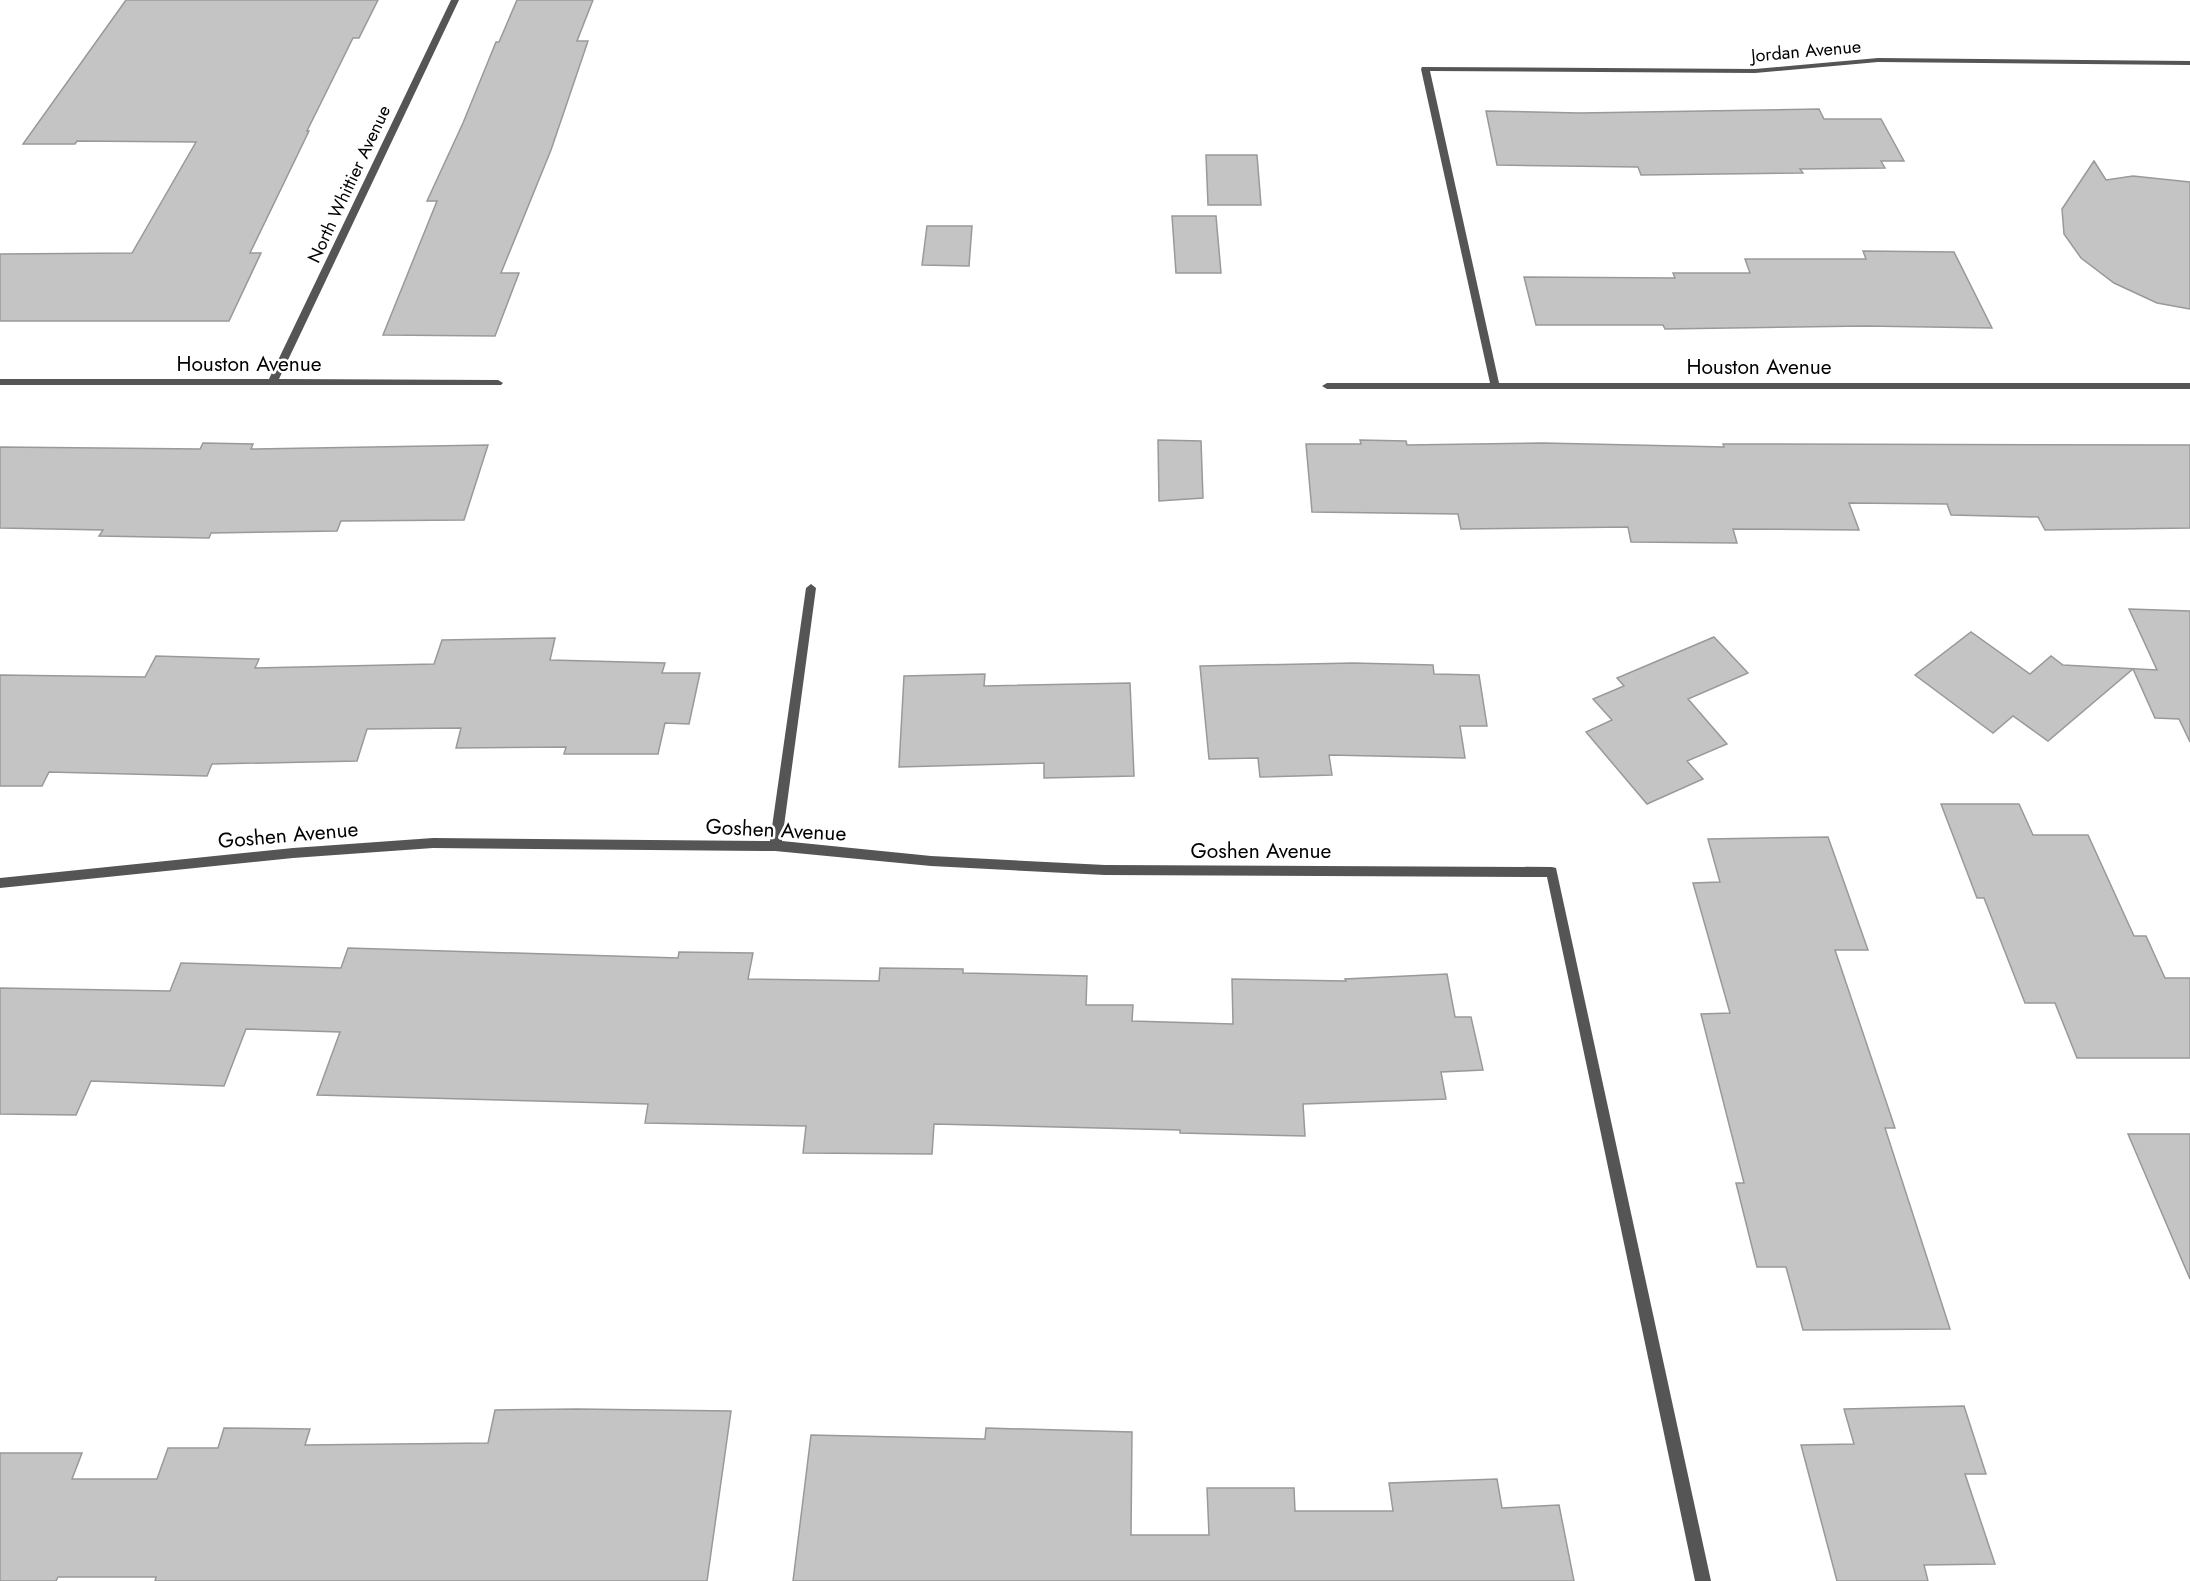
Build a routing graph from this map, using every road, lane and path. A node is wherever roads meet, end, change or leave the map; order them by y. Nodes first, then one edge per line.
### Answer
1 (455, 0) edge
2 (2190, 63) edge
3 (0, 382) edge
4 (273, 382) junction
5 (498, 383) dead end
6 (1495, 385) junction
7 (1327, 386) dead end
8 (2190, 386) edge
9 (811, 588) dead end
10 (775, 846) junction
11 (0, 883) edge
12 (1703, 1581) edge

1 - 4 street, North Whittier Avenue
2 - 6 street, Jordan Avenue
3 - 4 street, Houston Avenue
4 - 5 street, Houston Avenue
6 - 7 street, Houston Avenue
6 - 8 street, Houston Avenue
9 - 10 street
10 - 11 street, Goshen Avenue
10 - 12 street, Goshen Avenue

